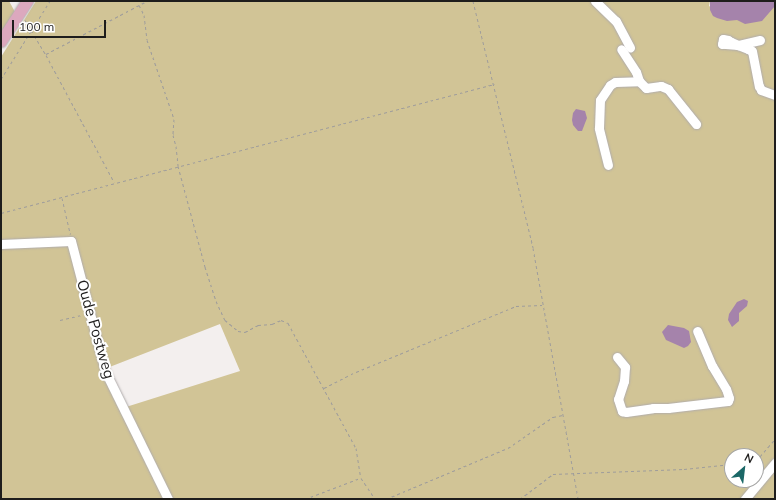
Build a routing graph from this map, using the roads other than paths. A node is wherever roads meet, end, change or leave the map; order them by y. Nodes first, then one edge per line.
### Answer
1 (26, 1) edge
2 (595, 1) edge
3 (760, 40) dead end
4 (1, 41) edge
5 (630, 46) dead end
6 (621, 49) dead end
7 (639, 81) junction
8 (775, 95) edge
9 (696, 124) dead end
10 (608, 165) dead end
11 (1, 244) edge
12 (696, 331) dead end
13 (617, 357) dead end
14 (775, 463) edge
15 (168, 499) edge
16 (745, 499) edge

1 - 4 main road
2 - 5 street
3 - 8 street
6 - 7 street
7 - 9 street
7 - 10 street
11 - 15 street, Oude Postweg
12 - 13 street
14 - 16 street

